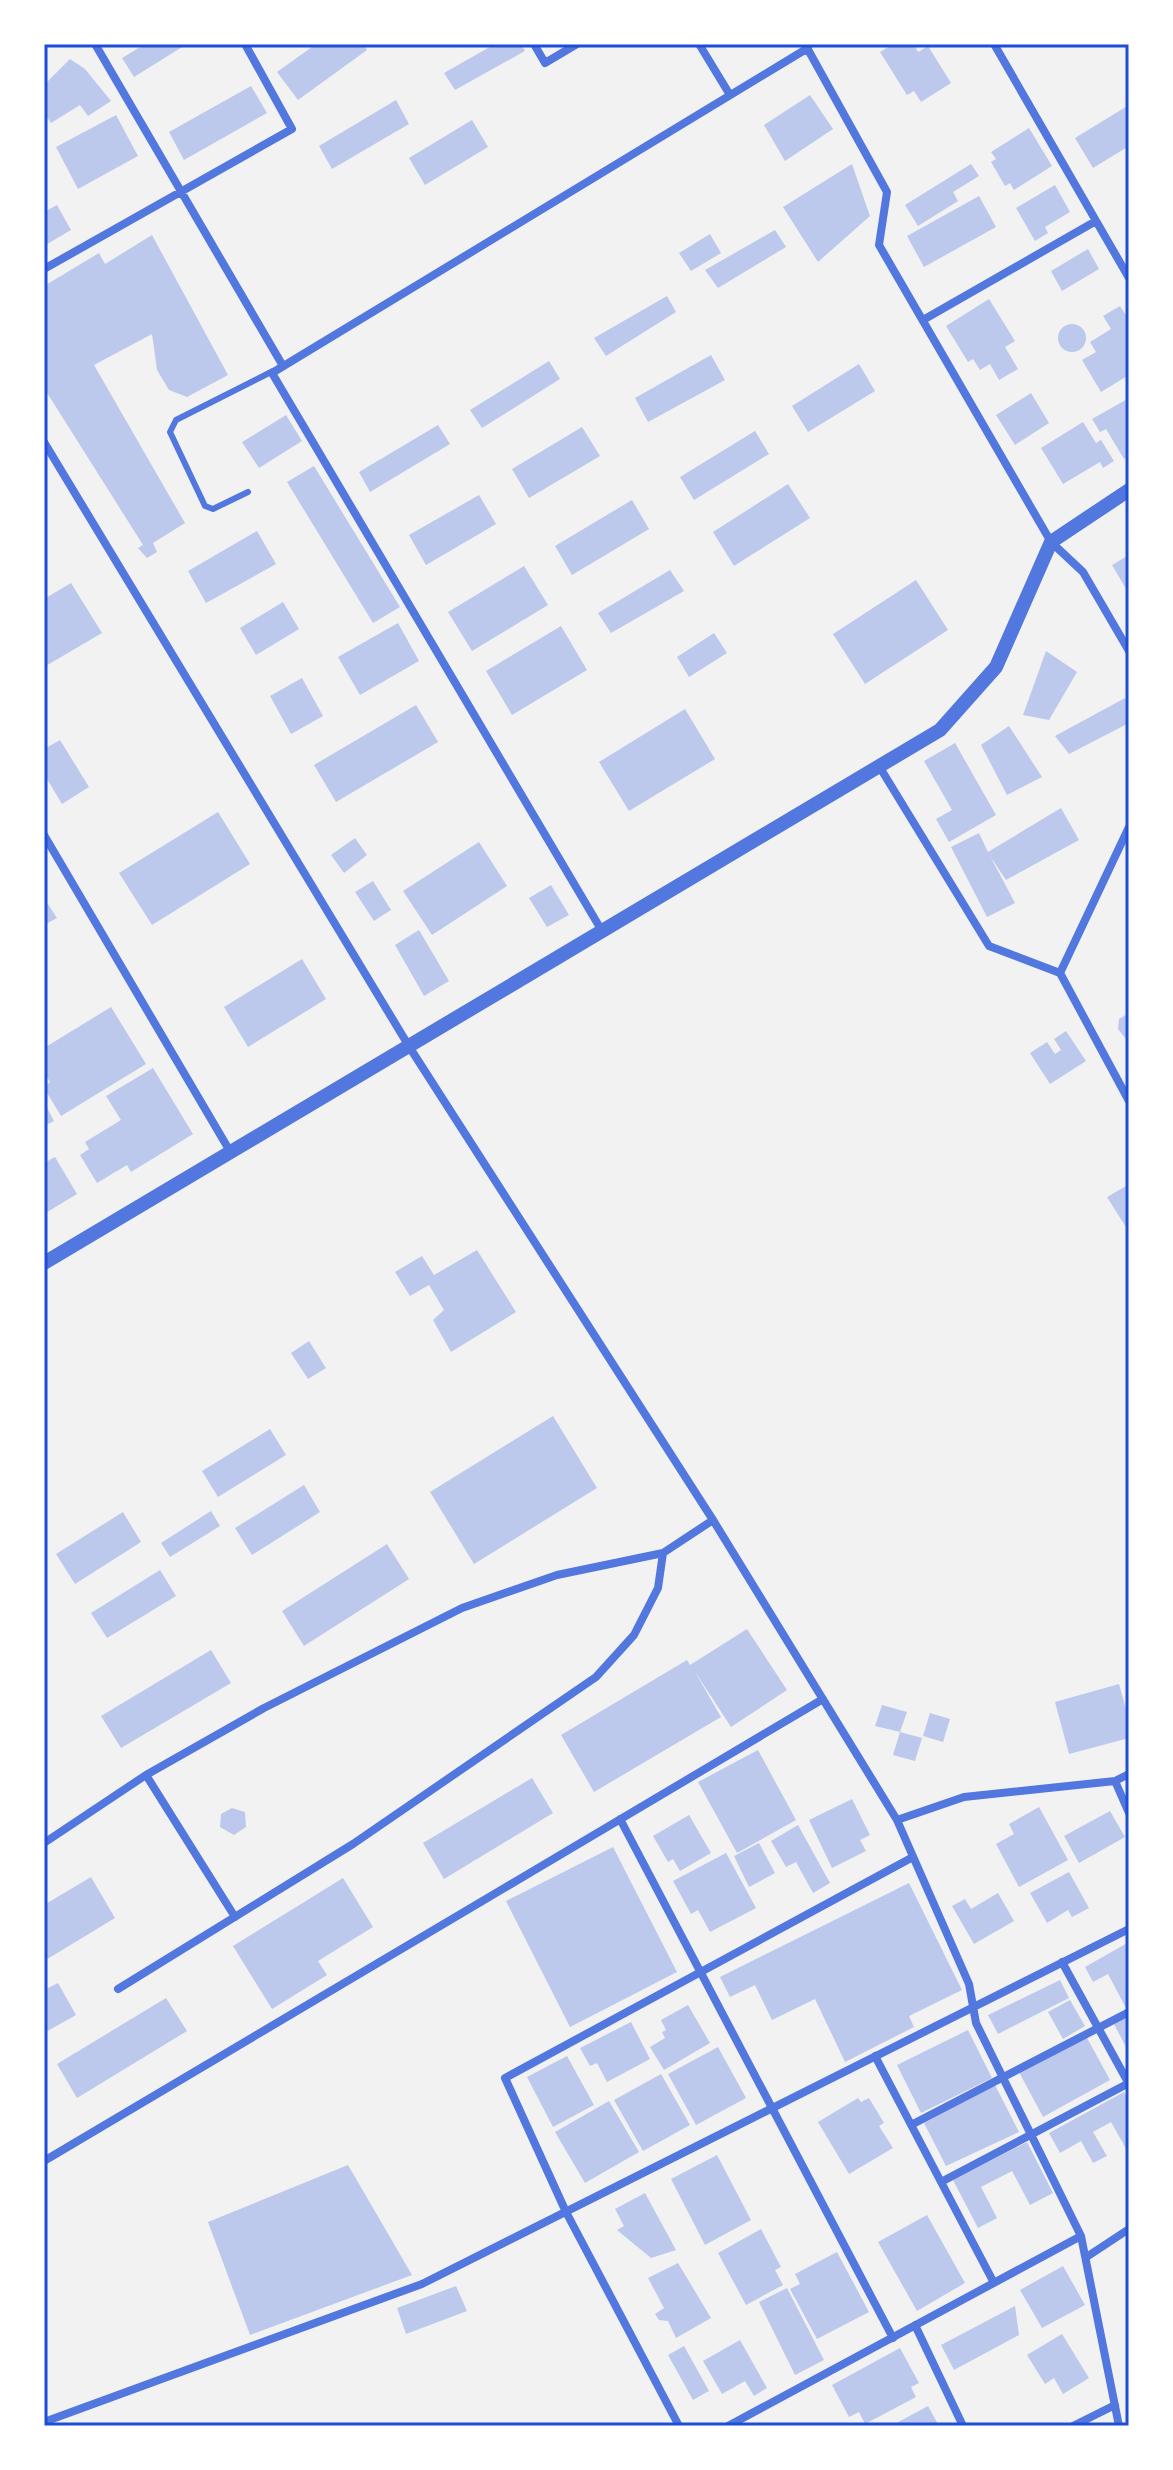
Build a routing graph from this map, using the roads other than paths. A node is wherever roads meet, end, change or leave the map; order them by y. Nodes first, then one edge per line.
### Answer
1 (95, 44) edge
2 (245, 44) edge
3 (534, 44) edge
4 (577, 44) edge
5 (699, 44) edge
6 (994, 44) edge
7 (807, 46) edge
8 (730, 95) junction
9 (181, 191) junction
10 (1096, 221) junction
11 (44, 269) edge
12 (1129, 278) edge
13 (923, 320) junction
14 (283, 366) junction
15 (44, 442) edge
16 (1129, 490) edge
17 (248, 492) dead end
18 (1051, 542) junction
19 (1129, 651) edge
20 (879, 766) junction
21 (1129, 827) edge
22 (44, 835) edge
23 (603, 933) junction
24 (1060, 973) junction
25 (410, 1048) junction
26 (1129, 1101) edge
27 (231, 1153) junction
28 (44, 1263) edge
29 (713, 1520) junction
30 (663, 1553) junction
31 (823, 1699) junction
32 (1129, 1774) edge
33 (146, 1775) junction
34 (1115, 1781) junction
35 (1129, 1813) edge
36 (620, 1819) junction
37 (897, 1820) junction
38 (44, 1843) edge
39 (913, 1857) junction
40 (235, 1917) junction
41 (1129, 1929) edge
42 (1062, 1962) junction
43 (699, 1972) junction
44 (118, 1989) dead end
45 (973, 2006) junction
46 (1129, 2012) edge
47 (1098, 2028) junction
48 (875, 2056) junction
49 (1003, 2078) junction
50 (1129, 2084) edge
51 (770, 2109) junction
52 (911, 2125) junction
53 (1032, 2135) junction
54 (44, 2161) edge
55 (941, 2182) junction
56 (566, 2212) junction
57 (1129, 2229) edge
58 (1081, 2236) junction
59 (1088, 2256) junction
60 (994, 2283) junction
61 (915, 2325) junction
62 (893, 2338) junction
63 (1115, 2405) junction
64 (44, 2422) edge
65 (679, 2426) edge
66 (728, 2426) edge
67 (963, 2426) edge
68 (1073, 2426) edge
69 (1119, 2426) edge

1 - 9 street
2 - 9 street
3 - 4 street
5 - 8 street
6 - 10 street
7 - 8 street
7 - 13 street
8 - 14 street
9 - 11 street
9 - 14 street
10 - 12 street
10 - 13 street
13 - 18 street
14 - 17 lane
14 - 23 street
15 - 25 street
16 - 18 street
18 - 19 street
18 - 20 street
20 - 23 street
20 - 24 street
21 - 24 street
22 - 27 street
23 - 25 street
24 - 26 street
25 - 27 street
25 - 29 street
27 - 28 street
29 - 30 street
29 - 31 street
30 - 33 street
30 - 40 street
31 - 36 street
31 - 37 street
32 - 34 street
33 - 38 street
33 - 40 street
34 - 35 street
34 - 37 street
36 - 43 street
36 - 54 street
37 - 39 street
39 - 43 street
39 - 45 street
40 - 44 street
41 - 42 street
42 - 45 street
42 - 47 street
43 - 51 street
43 - 56 street
45 - 48 street
45 - 49 street
46 - 47 street
47 - 49 street
47 - 50 street
48 - 51 street
48 - 52 street
49 - 52 street
49 - 53 street
50 - 53 street
51 - 56 street
51 - 62 street
52 - 55 street
53 - 55 street
53 - 58 street
55 - 60 street
56 - 64 street
56 - 65 street
57 - 59 street
58 - 59 street
58 - 60 street
59 - 63 street
60 - 61 street
61 - 62 street
61 - 67 street
62 - 66 street
63 - 68 street
63 - 69 street

